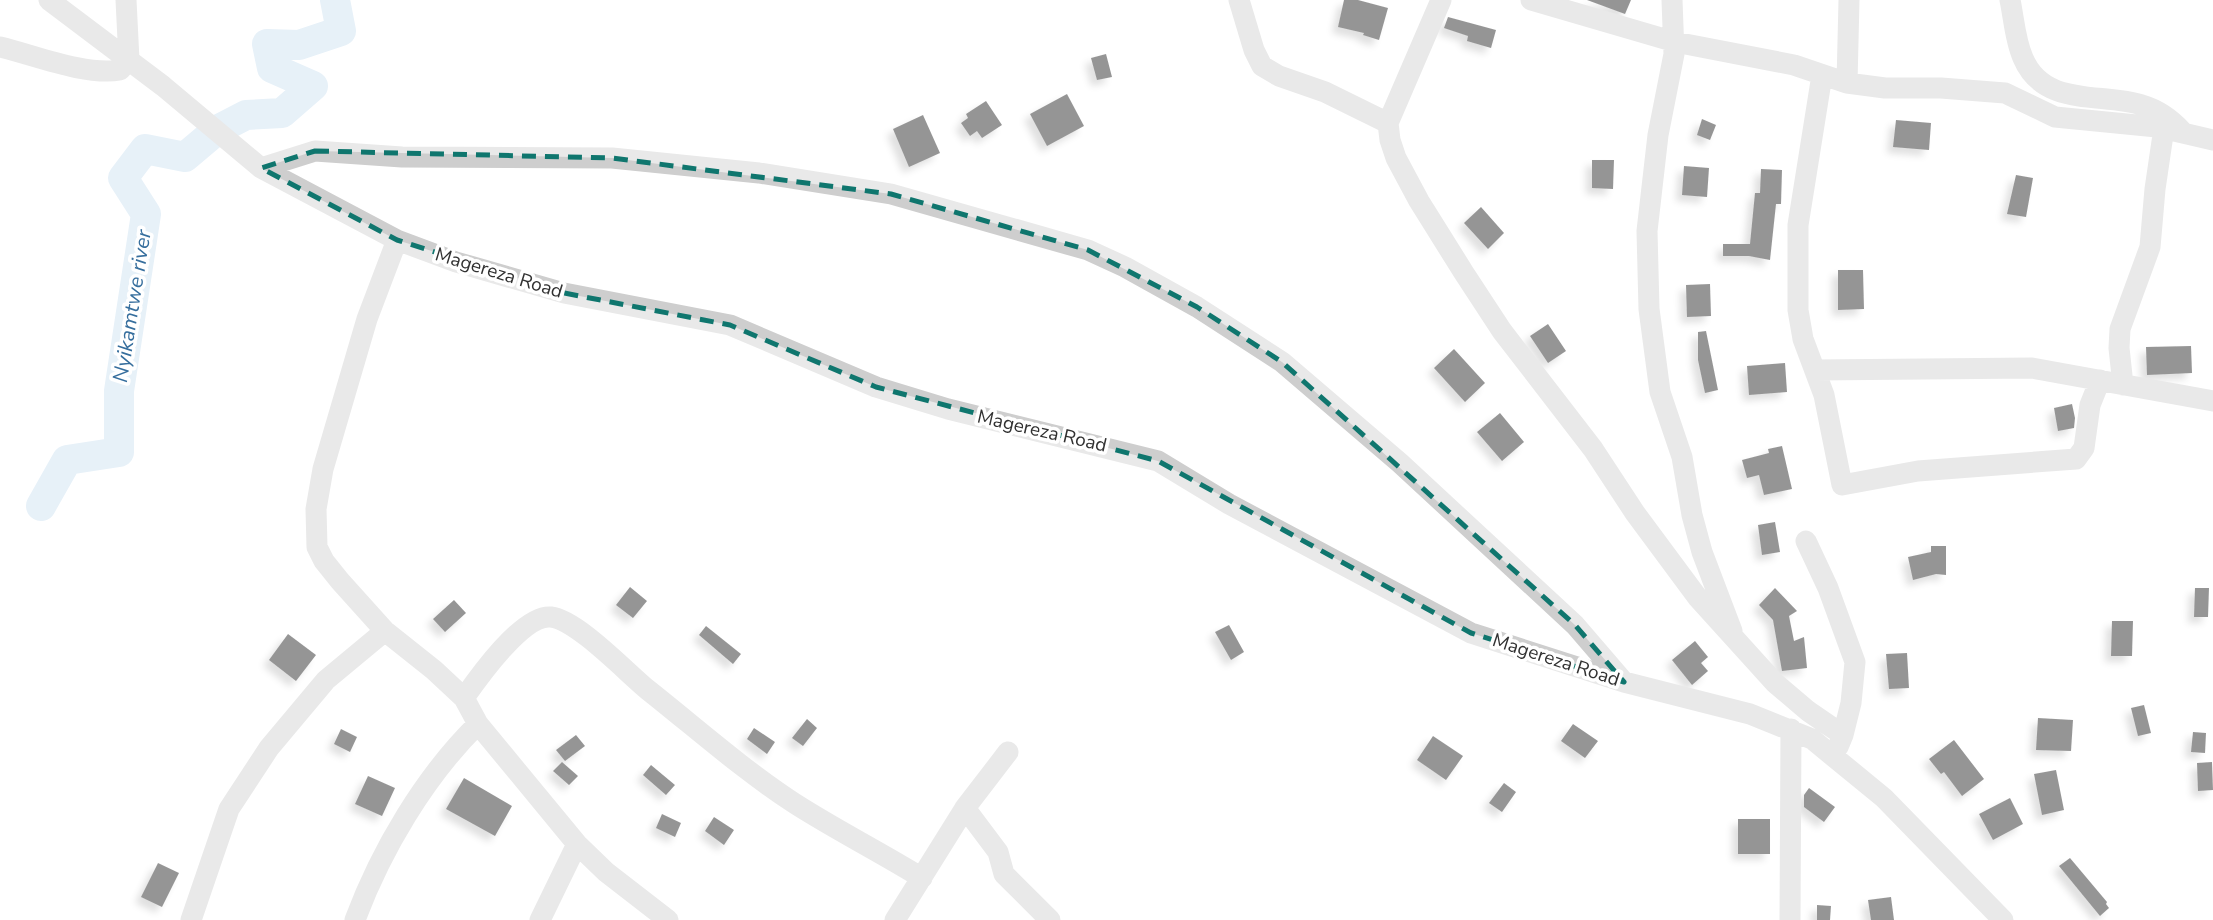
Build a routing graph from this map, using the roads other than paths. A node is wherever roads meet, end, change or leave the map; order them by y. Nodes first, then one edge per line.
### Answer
1 (49, 0) edge
2 (126, 0) edge
3 (1239, 0) edge
4 (1441, 0) edge
5 (1531, 0) edge
6 (1672, 0) edge
7 (1849, 0) edge
8 (2010, 0) edge
9 (1675, 42) junction
10 (0, 47) edge
11 (129, 60) junction
12 (1822, 75) junction
13 (1847, 83) junction
14 (1388, 123) junction
15 (2174, 131) junction
16 (2213, 139) edge
17 (261, 168) junction
18 (397, 240) junction
19 (1815, 370) junction
20 (2100, 380) junction
21 (2123, 384) junction
22 (2213, 401) edge
23 (1806, 541) dead end
24 (385, 631) junction
25 (1735, 639) junction
26 (1624, 682) junction
27 (464, 698) junction
28 (478, 724) junction
29 (1791, 729) junction
30 (1843, 735) junction
31 (1008, 751) dead end
32 (1834, 755) junction
33 (965, 808) junction
34 (577, 844) junction
35 (922, 878) junction
36 (191, 920) edge
37 (355, 920) edge
38 (540, 920) edge
39 (668, 920) edge
40 (895, 920) edge
41 (1050, 920) edge
42 (1790, 920) edge
43 (2003, 920) edge

1 - 11 street, Magereza Road
2 - 11 street
3 - 14 street
4 - 14 street
5 - 9 street
6 - 9 street
7 - 13 street
8 - 15 street
9 - 12 street
9 - 25 street
10 - 11 street
11 - 17 street, Magereza Road
12 - 13 street
12 - 19 street
13 - 15 street
14 - 25 street
15 - 16 street
15 - 21 street
17 - 18 street, Magereza Road
17 - 26 street
18 - 24 street
18 - 26 street, Magereza Road
19 - 20 street
19 - 20 street
20 - 21 street
21 - 22 street
23 - 30 street
24 - 27 street
24 - 36 street
25 - 30 street
26 - 29 street, Magereza Road
27 - 28 street
27 - 35 street
28 - 34 street
28 - 37 street
29 - 32 street, Magereza Road
29 - 42 street
30 - 32 street
31 - 33 street
32 - 43 street, Magereza Road
33 - 35 street
33 - 41 street
34 - 38 street
34 - 39 street
35 - 40 street

